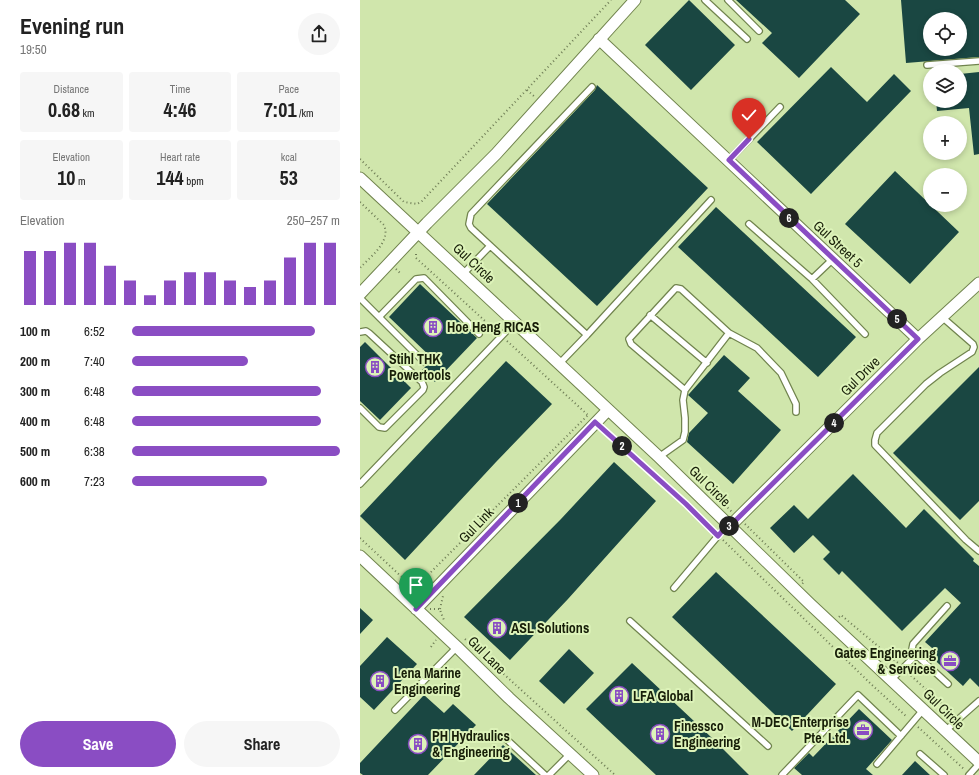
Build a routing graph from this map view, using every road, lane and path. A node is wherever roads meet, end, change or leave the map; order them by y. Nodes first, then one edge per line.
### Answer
1 (612, 0) edge
2 (635, 0) edge
3 (705, 0) edge
4 (728, 0) edge
5 (759, 31) dead end
6 (599, 39) junction
7 (746, 39) dead end
8 (979, 61) edge
9 (940, 64) edge
10 (592, 87) dead end
11 (780, 107) dead end
12 (360, 159) edge
13 (729, 160) junction
14 (360, 178) edge
15 (711, 200) dead end
16 (360, 202) edge
17 (749, 224) dead end
18 (418, 232) junction
19 (490, 246) junction
20 (416, 254) dead end
21 (833, 260) junction
22 (360, 268) edge
23 (463, 274) junction
24 (812, 279) junction
25 (979, 283) edge
26 (360, 294) edge
27 (360, 298) edge
28 (650, 315) junction
29 (379, 317) junction
30 (942, 318) junction
31 (515, 322) junction
32 (360, 332) edge
33 (729, 333) junction
34 (479, 334) dead end
35 (865, 334) dead end
36 (587, 335) junction
37 (501, 336) junction
38 (918, 339) junction
39 (424, 362) dead end
40 (707, 363) junction
41 (559, 364) junction
42 (686, 390) junction
43 (360, 408) edge
44 (608, 410) junction
45 (796, 412) dead end
46 (592, 418) junction
47 (659, 457) junction
48 (360, 484) edge
49 (729, 525) junction
50 (718, 536) junction
51 (360, 538) edge
52 (979, 551) edge
53 (360, 556) edge
54 (412, 583) junction
55 (674, 588) dead end
56 (420, 606) junction
57 (946, 606) dead end
58 (630, 621) dead end
59 (449, 624) dead end
60 (460, 635) dead end
61 (457, 647) junction
62 (916, 655) junction
63 (891, 680) junction
64 (948, 684) dead end
65 (979, 701) edge
66 (395, 710) dead end
67 (924, 710) junction
68 (913, 722) junction
69 (945, 732) junction
70 (901, 736) junction
71 (504, 737) dead end
72 (768, 746) dead end
73 (570, 754) junction
74 (920, 754) dead end
75 (979, 763) edge
76 (877, 764) dead end
77 (546, 775) edge
78 (549, 775) edge
79 (592, 775) edge
80 (615, 775) edge
81 (782, 775) edge
82 (944, 775) edge
83 (970, 775) edge

1 - 12 path
2 - 6 street
3 - 7 lane
4 - 5 lane
6 - 13 street, Gul Street 5
6 - 18 street
8 - 9 lane
10 - 19 lane
11 - 13 lane
13 - 21 street, Gul Street 5
14 - 18 street, Gul Circle
15 - 36 lane
16 - 22 path
17 - 24 lane
18 - 23 street, Gul Circle
18 - 26 street
19 - 23 lane
19 - 36 lane
20 - 37 path
21 - 24 lane
21 - 38 street, Gul Street 5
23 - 31 street, Gul Circle
24 - 35 lane
25 - 30 street, Gul Drive
27 - 29 lane
28 - 33 lane
28 - 40 lane
28 - 42 lane
29 - 34 lane
29 - 39 lane
30 - 38 street, Gul Drive
30 - 52 lane
31 - 37 lane
31 - 41 street, Gul Circle
32 - 43 lane
33 - 40 lane
33 - 45 lane
36 - 41 lane
37 - 46 path
37 - 48 lane
38 - 49 street, Gul Drive
40 - 42 lane
41 - 44 street, Gul Circle
42 - 47 lane
44 - 46 street, Gul Link
44 - 47 street, Gul Circle
46 - 50 path
46 - 54 path
46 - 56 street, Gul Link
47 - 49 street, Gul Circle
49 - 50 lane
49 - 63 street, Gul Circle
50 - 55 lane
50 - 68 path
51 - 54 path
53 - 56 street, Gul Lane
54 - 56 path
56 - 59 path
56 - 61 street, Gul Lane
57 - 62 lane
58 - 72 lane
60 - 80 path
61 - 66 lane
61 - 73 street, Gul Lane
62 - 63 lane
62 - 64 lane
63 - 67 street, Gul Circle
65 - 69 lane
67 - 68 lane
67 - 69 street, Gul Circle
68 - 70 lane
68 - 83 path
69 - 75 street, Gul Circle
70 - 76 lane
70 - 81 lane
71 - 77 lane
73 - 78 lane
73 - 79 street, Gul Lane
74 - 82 lane
75 - 83 lane

